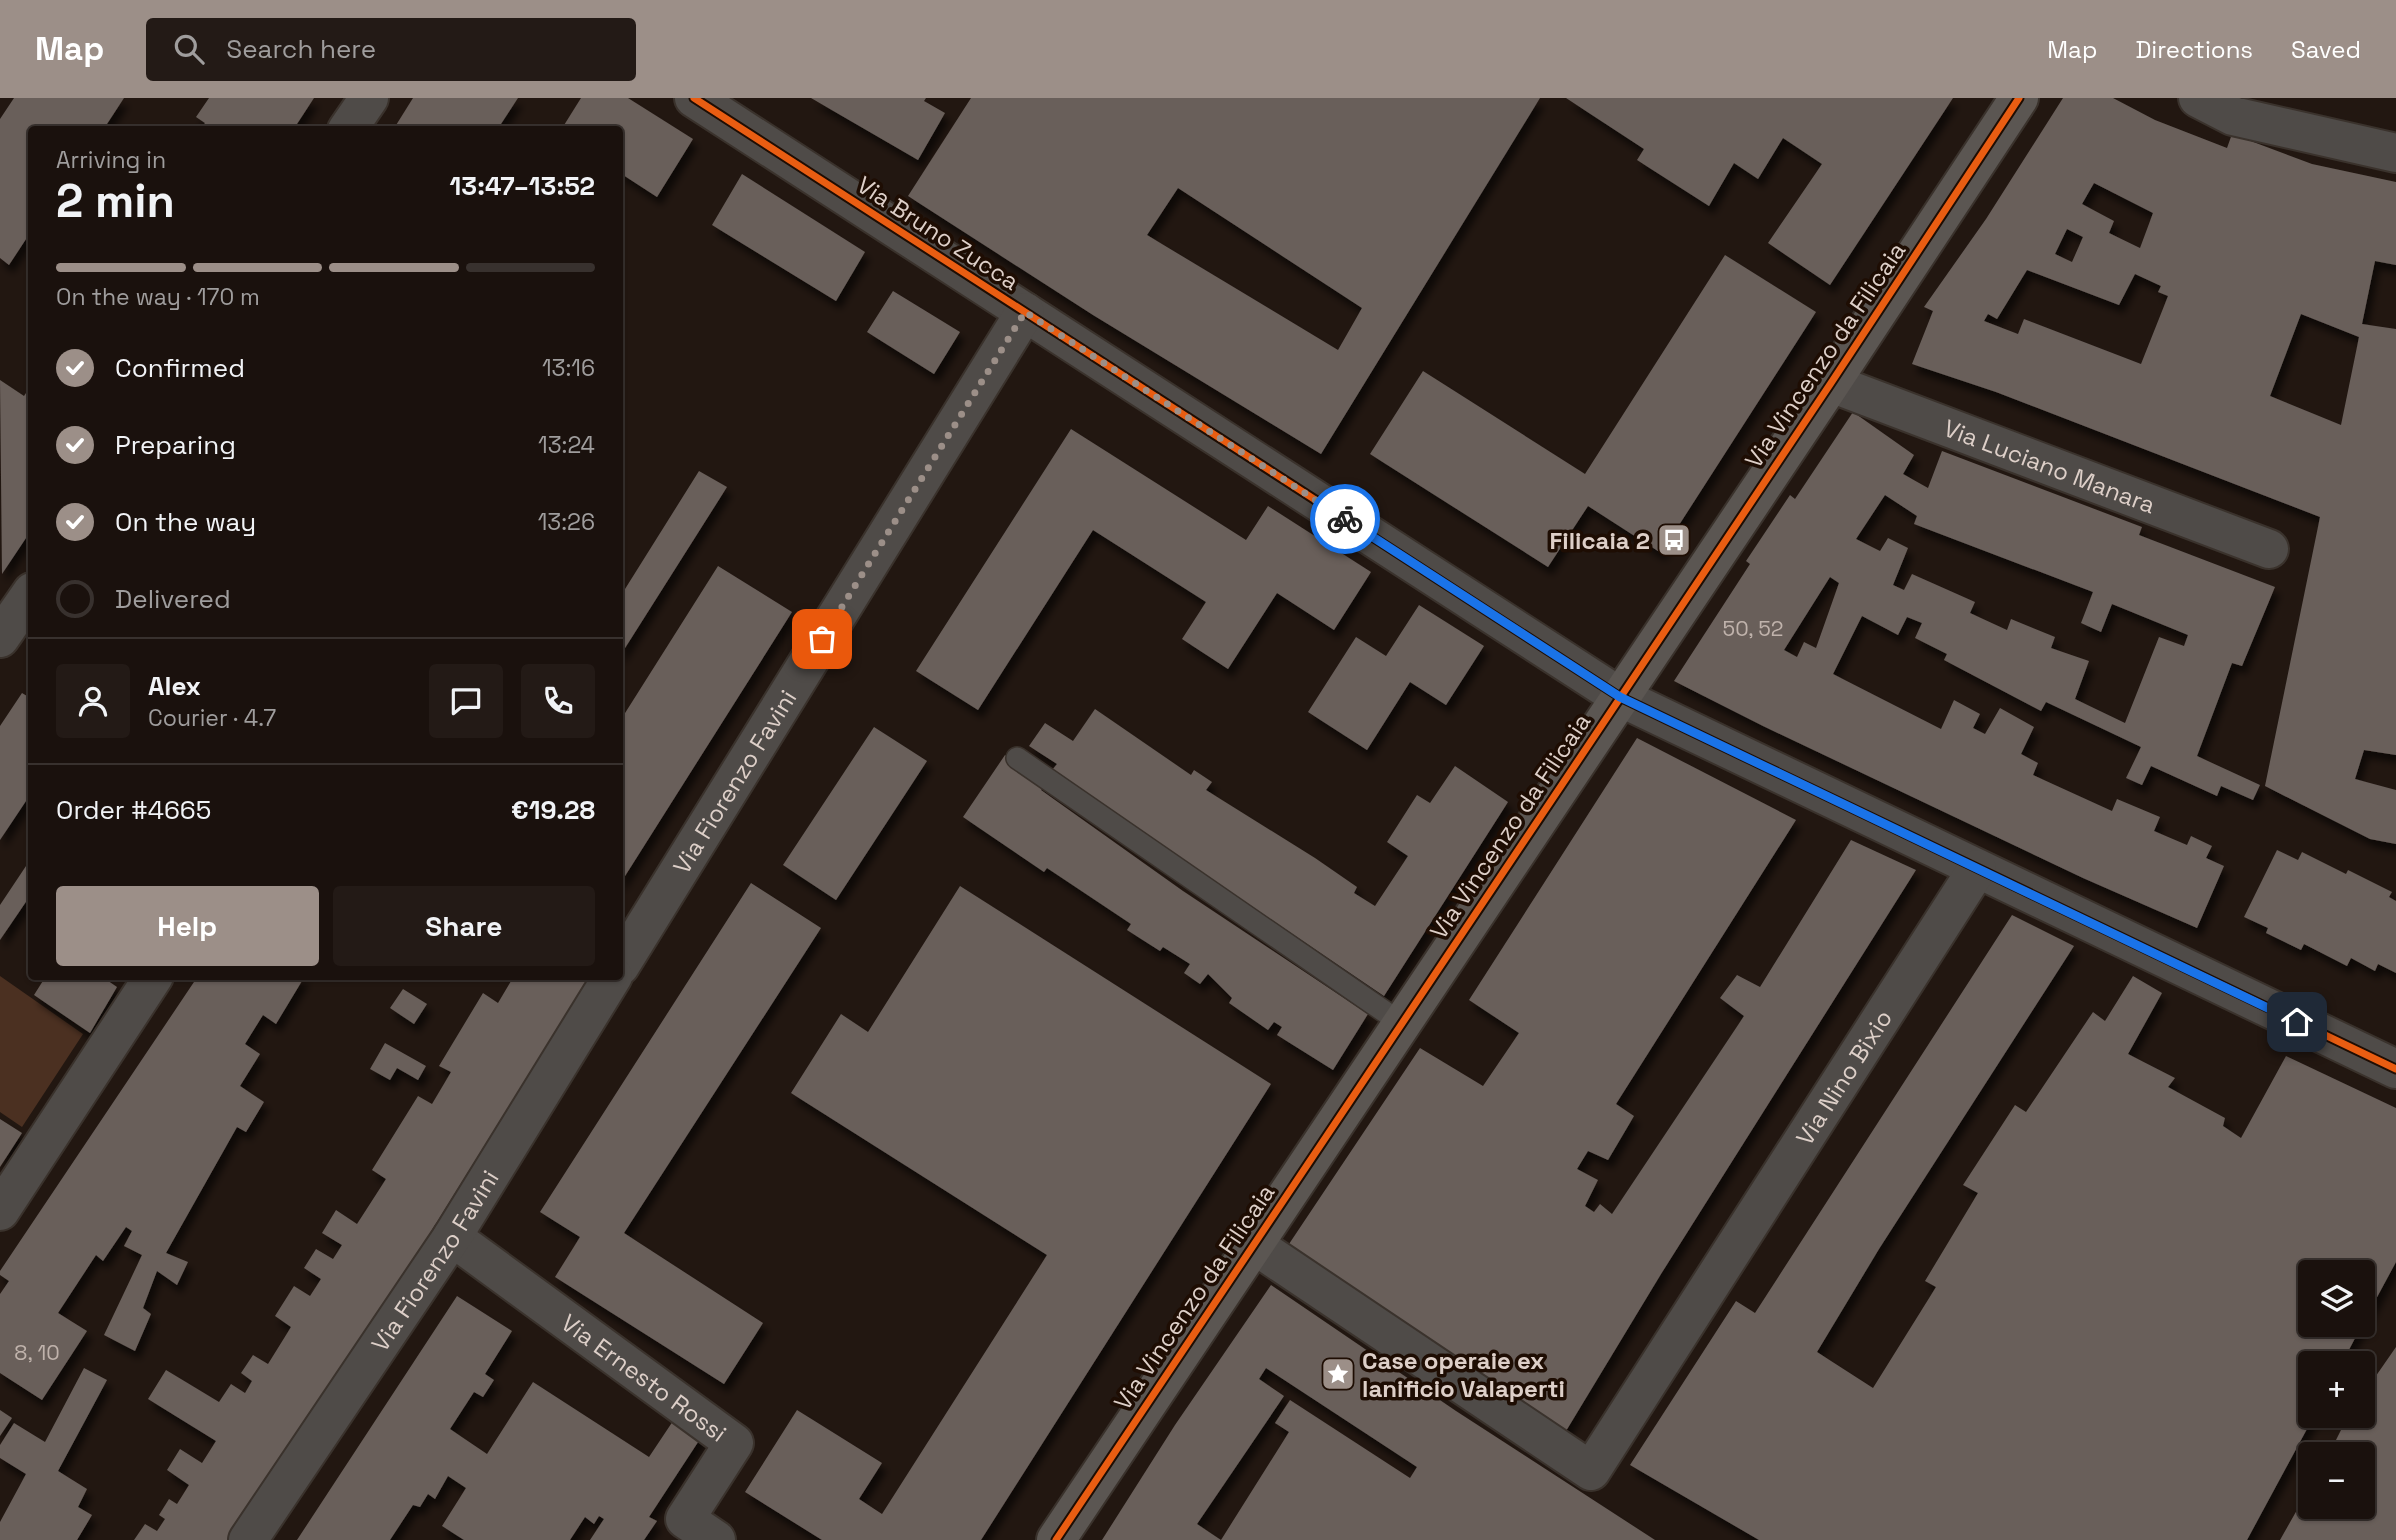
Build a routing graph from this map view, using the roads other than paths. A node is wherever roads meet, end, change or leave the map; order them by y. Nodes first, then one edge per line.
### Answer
1 (369, 98) edge
2 (694, 98) edge
3 (2019, 98) edge
4 (2198, 98) edge
5 (735, 109) edge
6 (350, 126) edge
7 (2396, 153) edge
8 (1025, 312) junction
9 (1831, 383) junction
10 (2269, 549) dead end
11 (28, 598) edge
12 (0, 638) edge
13 (1620, 697) junction
14 (1017, 758) dead end
15 (1976, 869) junction
16 (623, 961) edge
17 (151, 980) edge
18 (611, 980) edge
19 (1401, 1023) junction
20 (2396, 1069) edge
21 (0, 1212) edge
22 (452, 1237) junction
23 (1253, 1244) junction
24 (1710, 1284) joint
25 (248, 1540) edge
26 (716, 1540) edge
27 (1056, 1540) edge

1 - 6 street
2 - 5 street, Via Bruno Zucca
3 - 9 street, Via Vincenzo da Filicaia
4 - 7 street
5 - 8 street, Via Bruno Zucca
8 - 13 street, Via Bruno Zucca
8 - 16 street, Via Fiorenzo Favini
9 - 10 street, Via Luciano Manara
9 - 13 street, Via Vincenzo da Filicaia
11 - 12 street
13 - 15 street, Via Bruno Zucca
13 - 19 street, Via Vincenzo da Filicaia
14 - 19 lane
15 - 20 street, Via Bruno Zucca
15 - 24 street, Via Nino Bixio
17 - 21 street
18 - 22 street, Via Fiorenzo Favini
19 - 23 street, Via Vincenzo da Filicaia
22 - 25 street, Via Fiorenzo Favini
22 - 26 street, Via Ernesto Rossi
23 - 24 street, Via Vincenzo da Filicaia
23 - 27 street, Via Vincenzo da Filicaia

